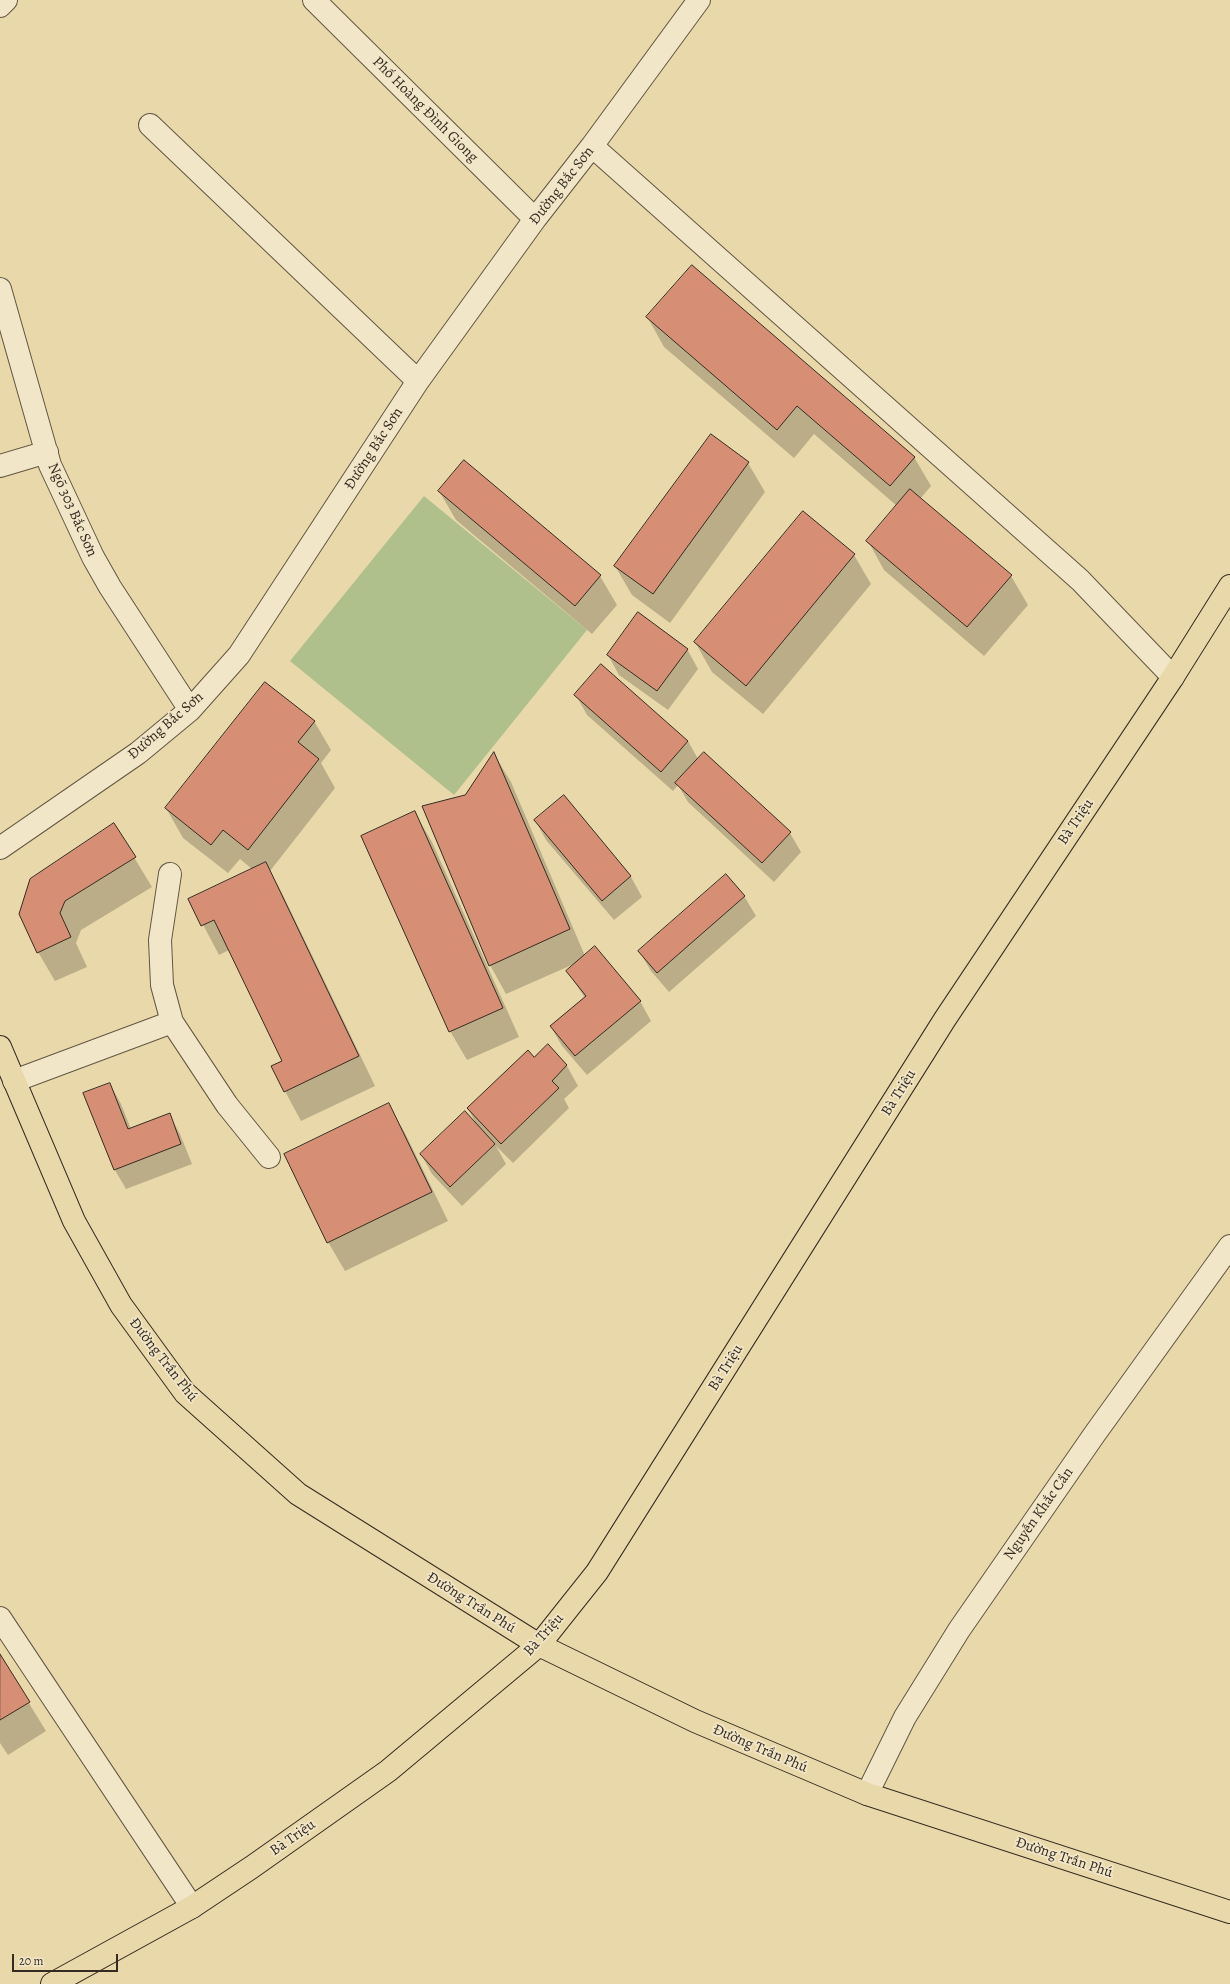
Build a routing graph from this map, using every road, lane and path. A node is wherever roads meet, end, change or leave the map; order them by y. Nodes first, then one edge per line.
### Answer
1 (6, 0) edge
2 (314, 0) edge
3 (699, 0) edge
4 (0, 6) edge
5 (150, 125) dead end
6 (592, 146) junction
7 (535, 219) junction
8 (0, 289) edge
9 (418, 381) junction
10 (47, 452) junction
11 (0, 466) edge
12 (1230, 586) edge
13 (1173, 677) junction
14 (190, 710) junction
15 (0, 848) edge
16 (170, 874) dead end
17 (172, 1022) junction
18 (0, 1047) edge
19 (14, 1082) junction
20 (269, 1157) dead end
21 (1230, 1246) edge
22 (0, 1618) edge
23 (539, 1645) junction
24 (867, 1794) junction
25 (192, 1907) junction
26 (1230, 1912) edge
27 (52, 1984) edge

1 - 4 street
2 - 7 street, Phố Hoàng Đình Giong
3 - 6 street, Đường Bắc Sơn
5 - 9 street
6 - 7 street, Đường Bắc Sơn
6 - 13 street
7 - 9 street, Đường Bắc Sơn
8 - 10 street, Ngõ 303 Bắc Sơn
9 - 14 street, Đường Bắc Sơn
10 - 11 street
10 - 14 street, Ngõ 303 Bắc Sơn
12 - 13 main road, Bà Triệu
13 - 23 main road, Bà Triệu
14 - 15 street, Đường Bắc Sơn
16 - 17 street
17 - 19 street
17 - 20 street
18 - 19 main road, Đường Trần Phú
19 - 23 main road, Đường Trần Phú
21 - 24 street, Nguyễn Khắc Cần
22 - 25 street
23 - 24 main road, Đường Trần Phú
23 - 25 main road, Bà Triệu
24 - 26 main road, Đường Trần Phú
25 - 27 main road, Bà Triệu

